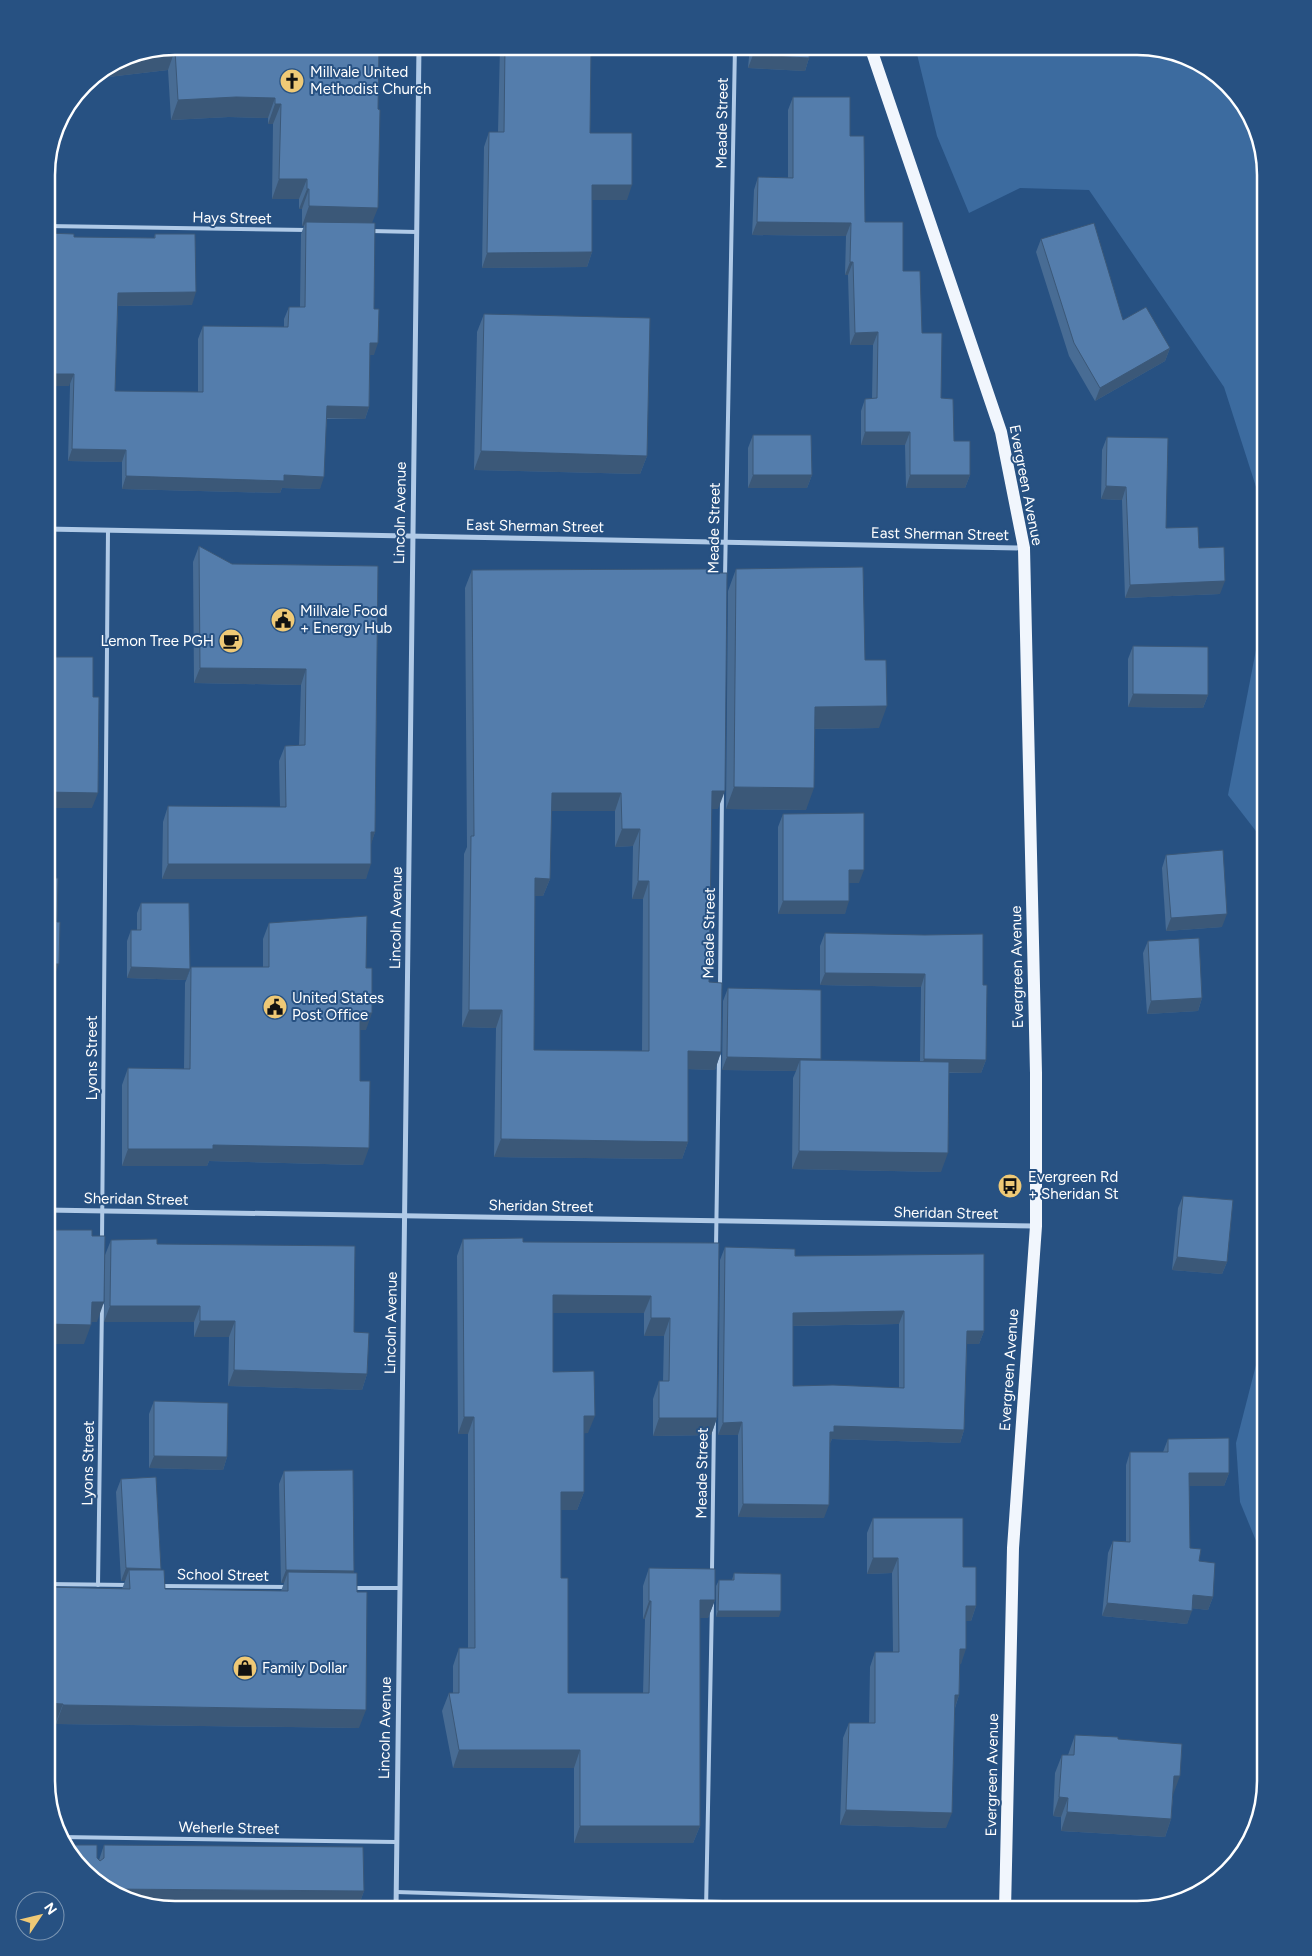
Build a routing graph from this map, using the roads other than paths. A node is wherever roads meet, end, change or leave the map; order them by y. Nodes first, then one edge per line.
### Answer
1 (420, 55) edge
2 (735, 55) edge
3 (873, 55) edge
4 (55, 226) edge
5 (308, 230) edge
6 (367, 231) edge
7 (417, 232) junction
8 (55, 529) edge
9 (108, 530) junction
10 (412, 536) junction
11 (725, 542) junction
12 (1024, 548) junction
13 (725, 582) edge
14 (722, 790) edge
15 (720, 989) edge
16 (719, 1048) edge
17 (55, 1210) edge
18 (103, 1211) junction
19 (405, 1216) junction
20 (716, 1221) junction
21 (1036, 1226) junction
22 (716, 1249) edge
23 (102, 1250) edge
24 (102, 1300) edge
25 (714, 1417) edge
26 (712, 1577) edge
27 (55, 1584) edge
28 (98, 1585) junction
29 (137, 1586) edge
30 (156, 1586) edge
31 (292, 1587) edge
32 (351, 1588) edge
33 (399, 1588) junction
34 (712, 1597) edge
35 (69, 1837) edge
36 (93, 1838) junction
37 (396, 1842) junction
38 (94, 1847) edge
39 (396, 1892) junction
40 (396, 1901) edge
41 (675, 1901) edge
42 (706, 1901) edge
43 (1005, 1901) edge

1 - 7 street, Lincoln Avenue
2 - 11 lane, Meade Street
3 - 12 main road, Evergreen Avenue
4 - 5 lane, Hays Street
6 - 7 lane
7 - 10 street, Lincoln Avenue
8 - 9 street, East Sherman Street
9 - 10 street, East Sherman Street
9 - 18 lane, Lyons Street
10 - 11 street, East Sherman Street
10 - 19 street, Lincoln Avenue
11 - 12 street, East Sherman Street
11 - 13 lane, Meade Street
12 - 21 main road, Evergreen Avenue
14 - 15 lane, Meade Street
16 - 20 lane
17 - 18 street, Sheridan Street
18 - 19 street, Sheridan Street
18 - 23 lane, Lyons Street
19 - 20 street, Sheridan Street
19 - 33 street, Lincoln Avenue
20 - 21 street, Sheridan Street
20 - 22 lane
21 - 43 main road, Evergreen Avenue
24 - 28 lane, Lyons Street
25 - 26 lane, Meade Street
27 - 28 lane
28 - 29 lane
30 - 31 lane, School Street
32 - 33 lane
33 - 37 street, Lincoln Avenue
34 - 42 lane
35 - 36 lane, Weherle Street
36 - 37 lane, Weherle Street
36 - 38 lane
37 - 39 street, Lincoln Avenue
39 - 40 street, Lincoln Avenue
39 - 41 lane

